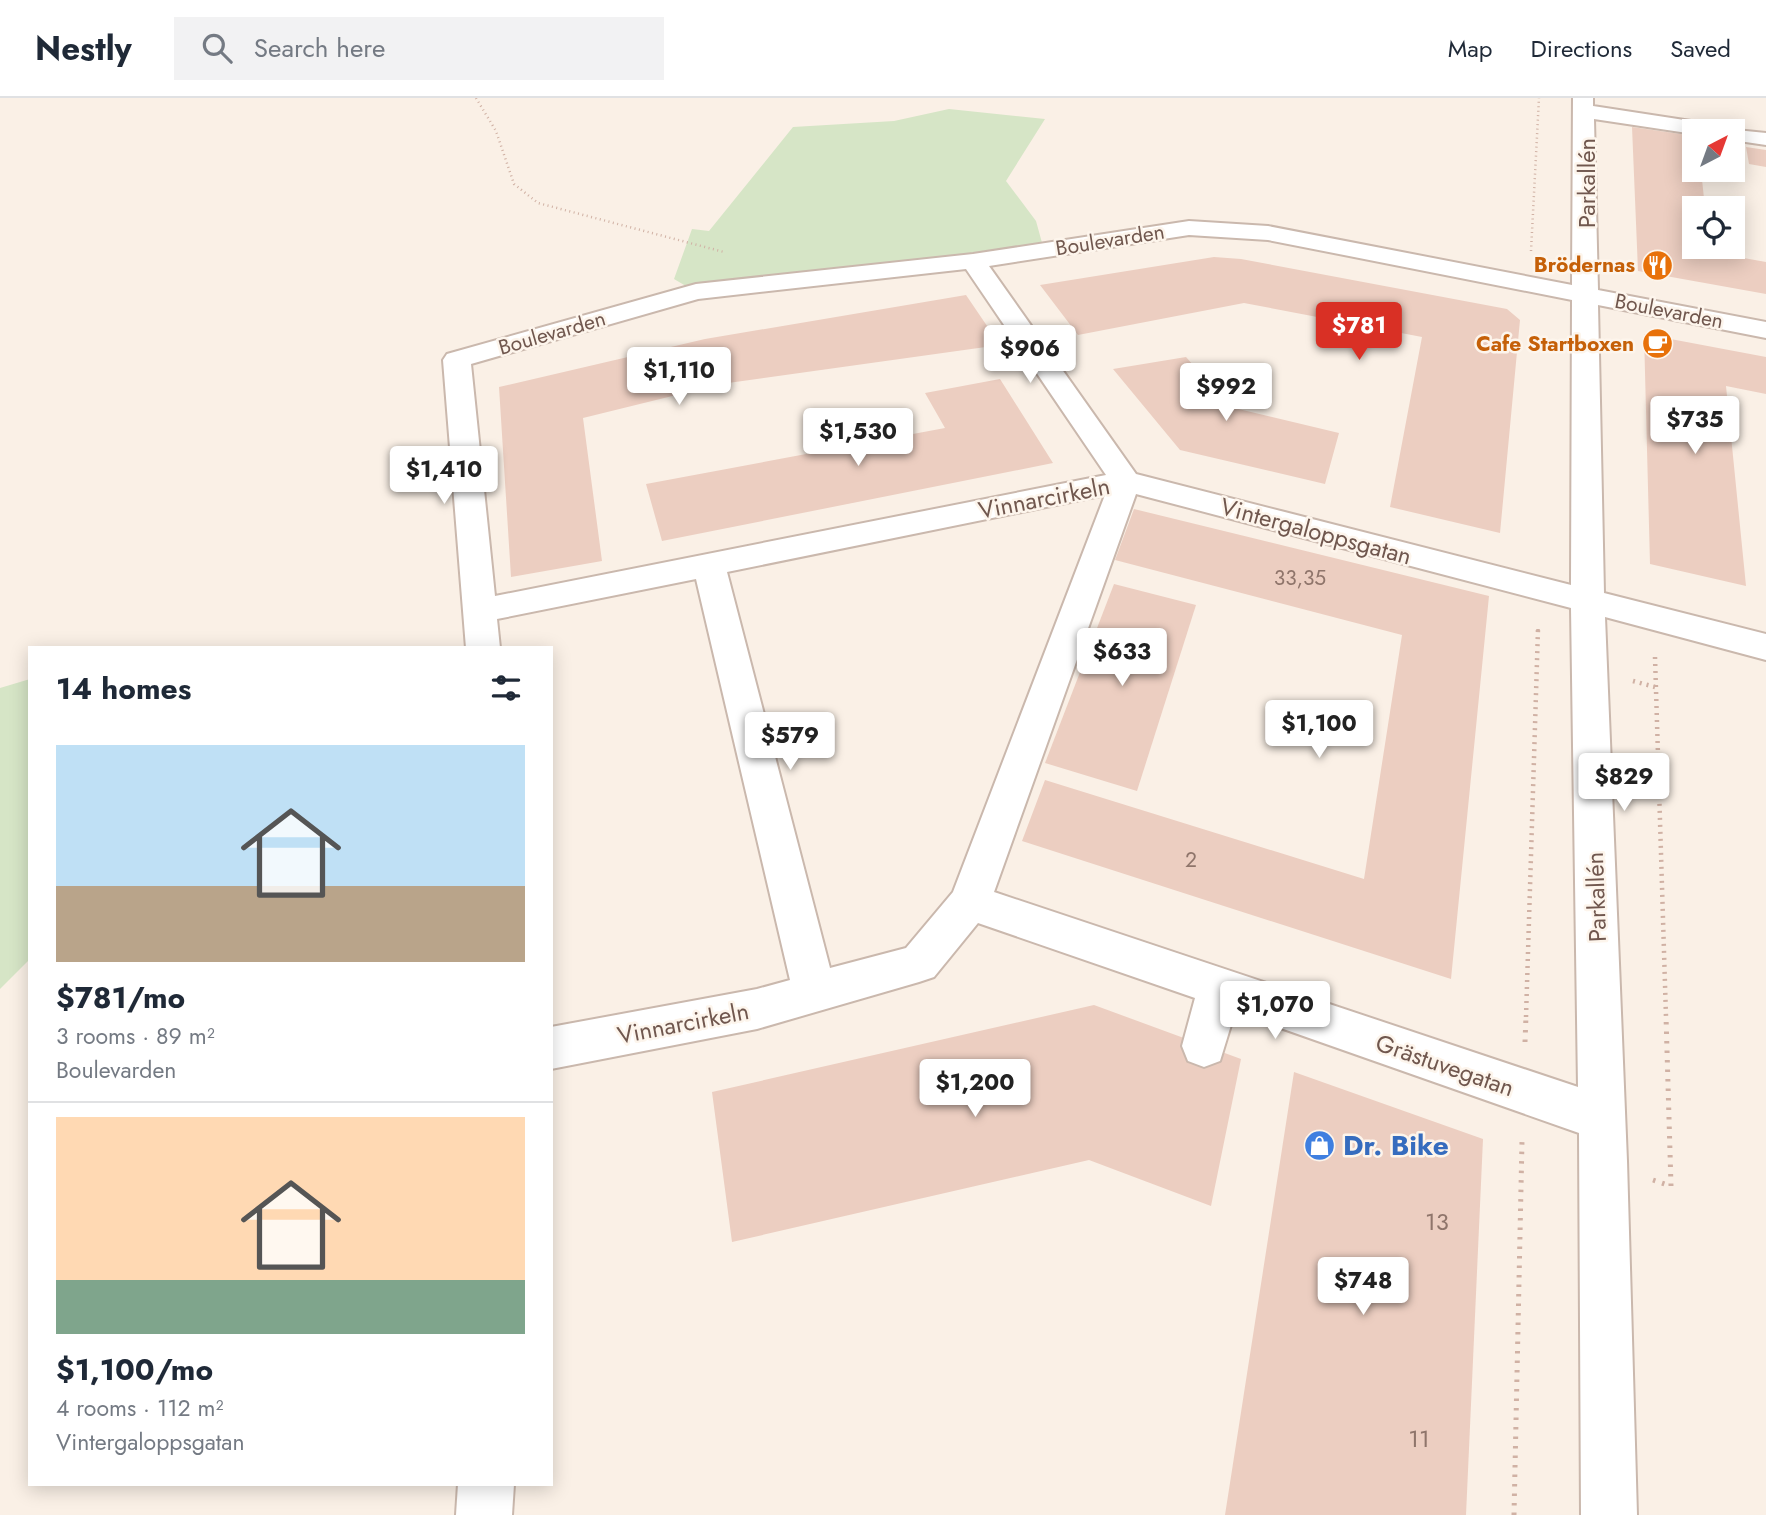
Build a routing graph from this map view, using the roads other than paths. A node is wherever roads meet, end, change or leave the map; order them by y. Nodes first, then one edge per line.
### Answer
1 (1584, 104) edge
2 (1682, 124) edge
3 (1745, 136) edge
4 (1766, 139) edge
5 (974, 261) junction
6 (1585, 295) junction
7 (1766, 330) edge
8 (1125, 481) junction
9 (709, 565) junction
10 (1588, 602) junction
11 (480, 611) junction
12 (483, 646) edge
13 (1766, 647) edge
14 (970, 902) junction
15 (1219, 988) junction
16 (814, 993) junction
17 (1204, 1046) dead end
18 (553, 1048) edge
19 (1602, 1118) junction
20 (486, 1486) edge
21 (484, 1515) edge
22 (1609, 1515) edge

1 - 2 street
1 - 6 street, Parkallén
3 - 4 street
5 - 6 street, Boulevarden
5 - 8 street
5 - 11 street, Boulevarden
6 - 7 street, Boulevarden
6 - 10 street, Parkallén
8 - 9 street, Vinnarcirkeln
8 - 10 street, Vintergaloppsgatan
8 - 14 street, Vinnarcirkeln
9 - 11 street, Vinnarcirkeln
9 - 16 street
10 - 13 street, Vintergaloppsgatan
10 - 19 street, Parkallén
11 - 12 street
14 - 15 street, Grästuvegatan
14 - 16 street, Vinnarcirkeln
15 - 17 street
15 - 19 street, Grästuvegatan
16 - 18 street, Vinnarcirkeln
19 - 22 street, Parkallén
20 - 21 street

